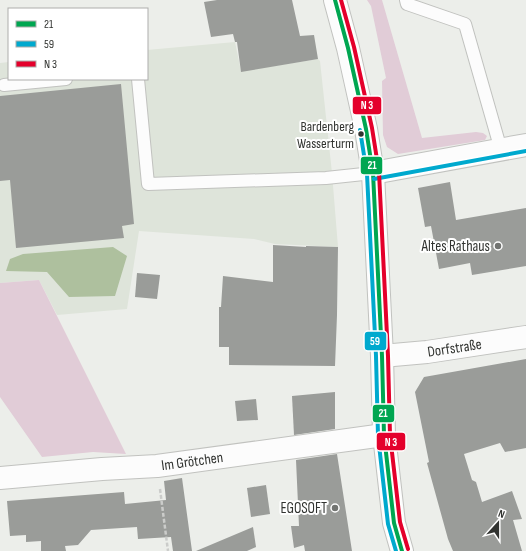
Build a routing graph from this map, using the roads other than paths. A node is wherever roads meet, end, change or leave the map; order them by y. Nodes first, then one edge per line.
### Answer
1 (335, 0) edge
2 (406, 0) edge
3 (56, 80) edge
4 (138, 80) edge
5 (4, 85) dead end
6 (526, 145) edge
7 (501, 150) junction
8 (373, 173) junction
9 (526, 337) edge
10 (382, 356) junction
11 (384, 435) junction
12 (0, 478) edge
13 (402, 551) edge

1 - 8 street
2 - 7 lane
3 - 5 lane
4 - 8 lane
6 - 7 street
7 - 8 street
8 - 10 street
9 - 10 street, Dorfstraße
10 - 11 street
11 - 12 street, Im Grötchen
11 - 13 street

